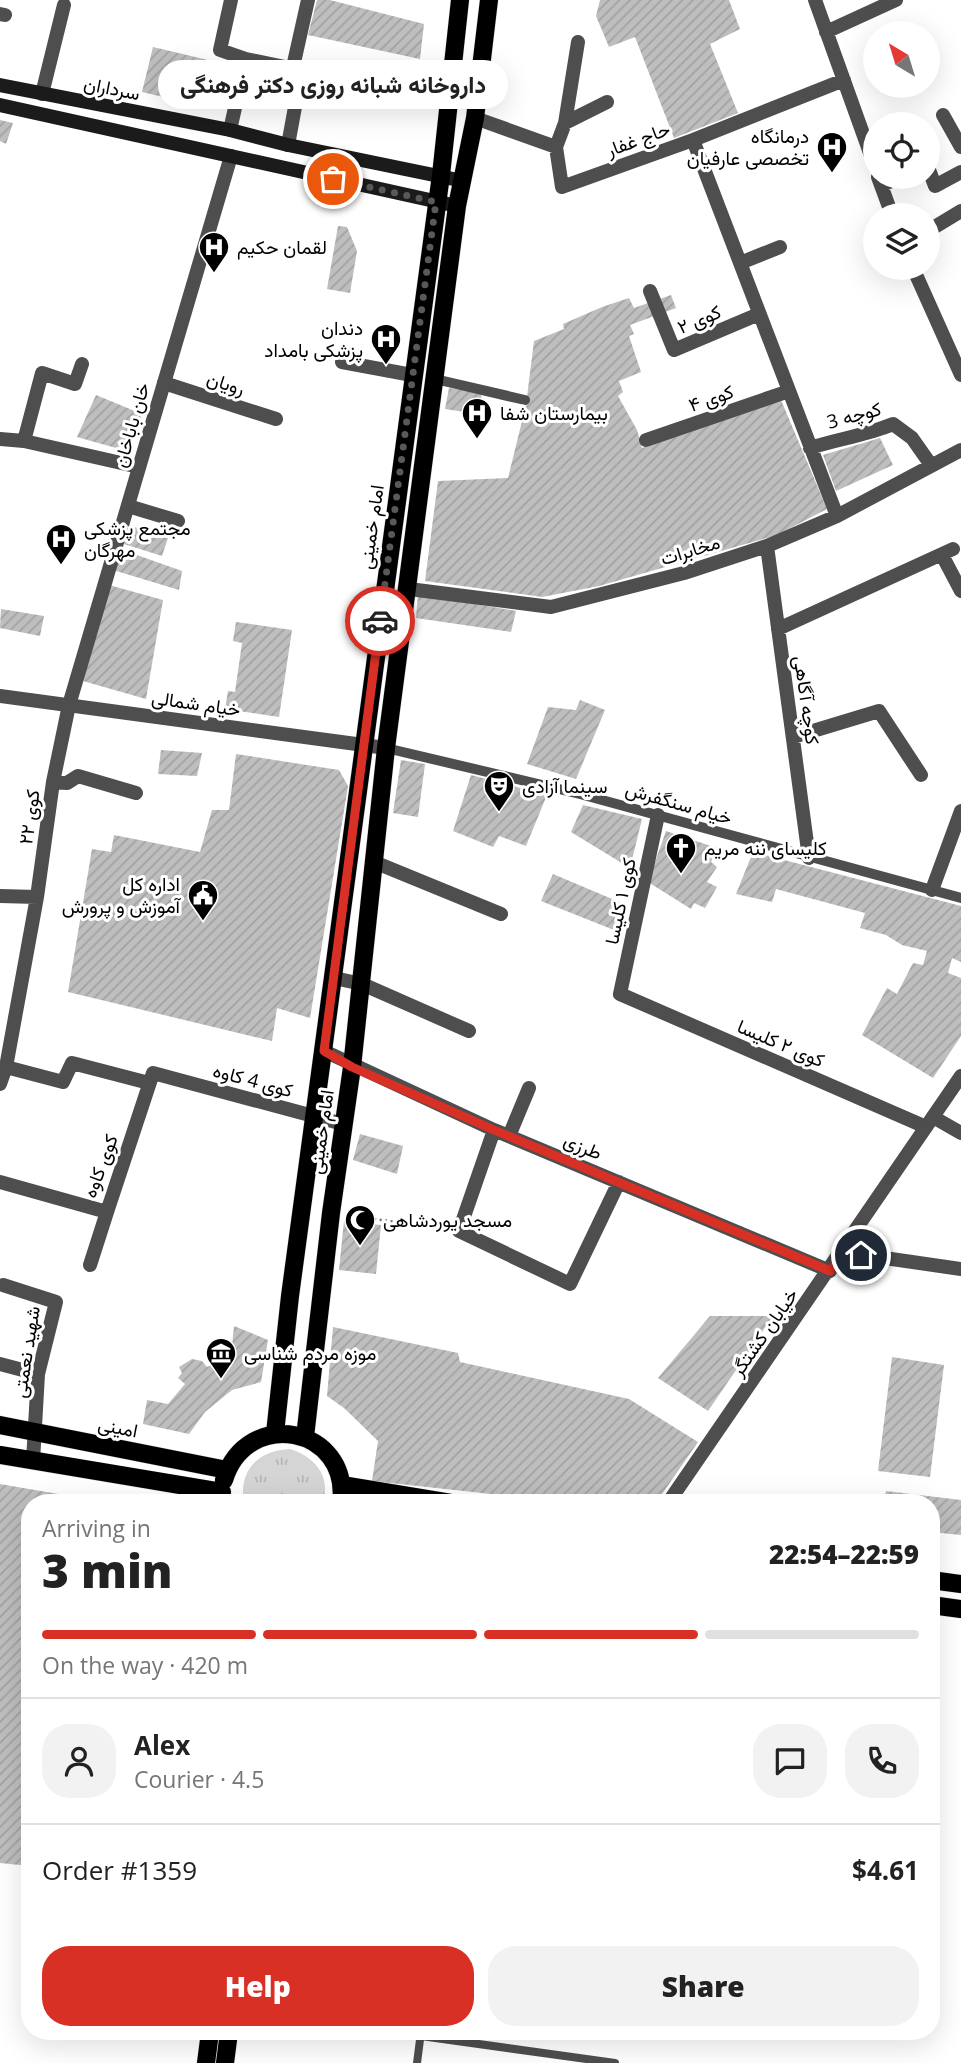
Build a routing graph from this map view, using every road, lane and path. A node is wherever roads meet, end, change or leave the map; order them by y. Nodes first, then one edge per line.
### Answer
1 (231, 0) edge
2 (307, 0) edge
3 (460, 0) edge
4 (489, 0) edge
5 (814, 0) edge
6 (896, 0) edge
7 (64, 5) dead end
8 (826, 32) junction
9 (578, 42) dead end
10 (246, 59) junction
11 (298, 68) junction
12 (844, 80) junction
13 (0, 85) edge
14 (42, 94) junction
15 (449, 101) junction
16 (607, 102) dead end
17 (0, 105) edge
18 (943, 115) dead end
19 (475, 118) junction
20 (565, 123) junction
21 (230, 130) junction
22 (863, 133) edge
23 (693, 140) junction
24 (288, 145) junction
25 (556, 147) junction
26 (961, 148) edge
27 (230, 156) junction
28 (961, 172) edge
29 (441, 175) junction
30 (463, 181) junction
31 (940, 183) edge
32 (436, 202) junction
33 (457, 206) junction
34 (961, 211) edge
35 (940, 224) edge
36 (780, 247) dead end
37 (740, 263) junction
38 (918, 280) edge
39 (650, 291) dead end
40 (759, 314) junction
41 (342, 362) dead end
42 (82, 364) dead end
43 (961, 375) edge
44 (412, 376) junction
45 (435, 379) junction
46 (164, 383) junction
47 (789, 391) junction
48 (524, 400) dead end
49 (276, 419) dead end
50 (0, 439) edge
51 (646, 440) dead end
52 (24, 441) junction
53 (810, 448) junction
54 (961, 450) edge
55 (931, 465) junction
56 (139, 467) junction
57 (128, 506) junction
58 (836, 516) junction
59 (178, 521) dead end
60 (766, 546) junction
61 (409, 589) junction
62 (961, 591) edge
63 (778, 629) junction
64 (0, 696) edge
65 (69, 705) junction
66 (793, 737) junction
67 (363, 745) junction
68 (386, 748) junction
69 (921, 775) dead end
70 (53, 782) junction
71 (136, 793) dead end
72 (961, 811) edge
73 (658, 815) junction
74 (809, 858) junction
75 (374, 862) junction
76 (932, 890) junction
77 (0, 896) edge
78 (37, 897) junction
79 (961, 898) edge
80 (501, 914) dead end
81 (334, 978) junction
82 (362, 984) junction
83 (620, 994) joint
84 (469, 1031) dead end
85 (324, 1051) junction
86 (6, 1067) junction
87 (352, 1067) junction
88 (961, 1076) edge
89 (151, 1078) junction
90 (0, 1084) edge
91 (529, 1088) dead end
92 (313, 1115) junction
93 (930, 1122) junction
94 (343, 1124) junction
95 (494, 1130) junction
96 (961, 1133) edge
97 (509, 1136) junction
98 (0, 1182) edge
99 (619, 1182) junction
100 (107, 1212) junction
101 (331, 1213) junction
102 (459, 1231) junction
103 (843, 1252) junction
104 (90, 1265) dead end
105 (961, 1269) edge
106 (830, 1271) junction
107 (3, 1285) dead end
108 (0, 1364) edge
109 (38, 1374) junction
110 (0, 1425) edge
111 (36, 1432) junction
112 (275, 1433) junction
113 (305, 1437) junction
114 (0, 1455) edge
115 (33, 1461) junction
116 (227, 1470) junction
117 (207, 1494) edge
118 (223, 1494) edge
119 (342, 1494) edge
120 (674, 1494) edge
121 (940, 1581) edge
122 (961, 1584) edge
123 (940, 1606) edge
124 (961, 1609) edge
125 (209, 2040) edge
126 (228, 2040) edge
127 (420, 2040) edge
128 (461, 2040) edge
129 (206, 2063) edge
130 (225, 2063) edge
131 (417, 2063) edge
132 (615, 2063) edge

1 - 10 street
2 - 11 street
3 - 15 main road, امام خمینی
4 - 19 main road, امام خمینی
5 - 8 street
6 - 8 street
7 - 14 street
8 - 12 street
9 - 20 street
10 - 11 street
10 - 21 street
11 - 15 street
11 - 24 street
12 - 22 street
12 - 23 street, حاج غفار
13 - 14 main road, سرداران
14 - 21 main road, سرداران
15 - 29 main road, امام خمینی
16 - 20 street
17 - 27 main road, سرداران
18 - 26 street
19 - 25 street
19 - 30 main road, امام خمینی
20 - 25 street
21 - 24 main road, سرداران
23 - 25 street, حاج غفار
23 - 37 street
24 - 29 main road, سرداران
27 - 32 main road, سرداران
27 - 46 street, خان باباخان
28 - 31 street
29 - 30 main road, سرداران
29 - 32 main road, امام خمینی
30 - 33 main road, امام خمینی
32 - 33 main road, سرداران
32 - 44 main road, امام خمینی
33 - 45 main road, امام خمینی
34 - 35 street
36 - 37 street
37 - 40 street
38 - 43 street
39 - 40 street, کوی ۲
40 - 47 street
41 - 44 street
42 - 52 street
44 - 67 main road, امام خمینی
45 - 48 street
45 - 61 main road, امام خمینی
46 - 49 street, رویان
46 - 56 street, خان باباخان
47 - 51 street, کوی ۴
47 - 53 street
50 - 52 street
52 - 56 street
53 - 55 street, کوچه 3
53 - 58 street
54 - 55 street, مخابرات
55 - 58 street, مخابرات
56 - 57 street, خان باباخان
57 - 59 street
57 - 65 street, خان باباخان
58 - 60 street, مخابرات
60 - 61 street, مخابرات
60 - 63 street, کوچه آگاهی
61 - 68 main road, امام خمینی
62 - 63 street
63 - 66 street, کوچه آگاهی
64 - 65 street, خیام شمالی
65 - 67 street, خیام شمالی
65 - 70 street, کوی ۲۲
66 - 69 street
66 - 74 street, کوچه آگاهی
67 - 68 street, خیام شمالی
67 - 81 main road, امام خمینی
68 - 73 street, خیام سنگفرش
68 - 75 main road, امام خمینی
70 - 71 street
70 - 78 street, کوی ۲۲
72 - 76 street
73 - 74 street, خیام سنگفرش
73 - 83 street, کوی ۱ کلیسا
74 - 76 street, خیام سنگفرش
75 - 80 street
75 - 82 main road, امام خمینی
76 - 79 street, خیام سنگفرش
77 - 78 street
78 - 86 street, کوی ۲۲
81 - 82 street
81 - 85 main road, امام خمینی
82 - 84 street
82 - 87 main road, امام خمینی
83 - 93 street, کوی ۲ کلیسا
85 - 87 street, طرزی
85 - 92 main road, امام خمینی
86 - 89 street, کوی 4 کاوه
86 - 90 street, کوی ۲۲
87 - 94 main road, امام خمینی
87 - 95 street, طرزی
88 - 93 street, خیابان کشتگر
89 - 92 street, کوی 4 کاوه
89 - 100 street, کوی کاوه
91 - 97 street
92 - 94 street, کوی 4 کاوه
92 - 112 main road, امام خمینی
93 - 96 street, کوی ۲ کلیسا
93 - 103 street, خیابان کشتگر
94 - 101 main road, امام خمینی
95 - 97 street, طرزی
95 - 102 street
97 - 99 street, طرزی
98 - 100 street, کوی کاوه
99 - 102 street
99 - 106 street, طرزی
100 - 104 street
101 - 102 path
101 - 113 main road, امام خمینی
103 - 105 street
103 - 106 street, خیابان کشتگر
106 - 120 street, خیابان کشتگر
107 - 109 street, شهید نعمتی
108 - 109 street
109 - 111 street, شهید نعمتی
110 - 111 main road, امینی
111 - 115 street, شهید نعمتی
111 - 116 main road, امینی
112 - 113 main road
112 - 116 main road
113 - 119 main road
114 - 115 main road
115 - 117 main road
116 - 118 main road
121 - 122 main road
123 - 124 main road
125 - 129 main road
126 - 130 main road
127 - 131 lane
128 - 132 lane

